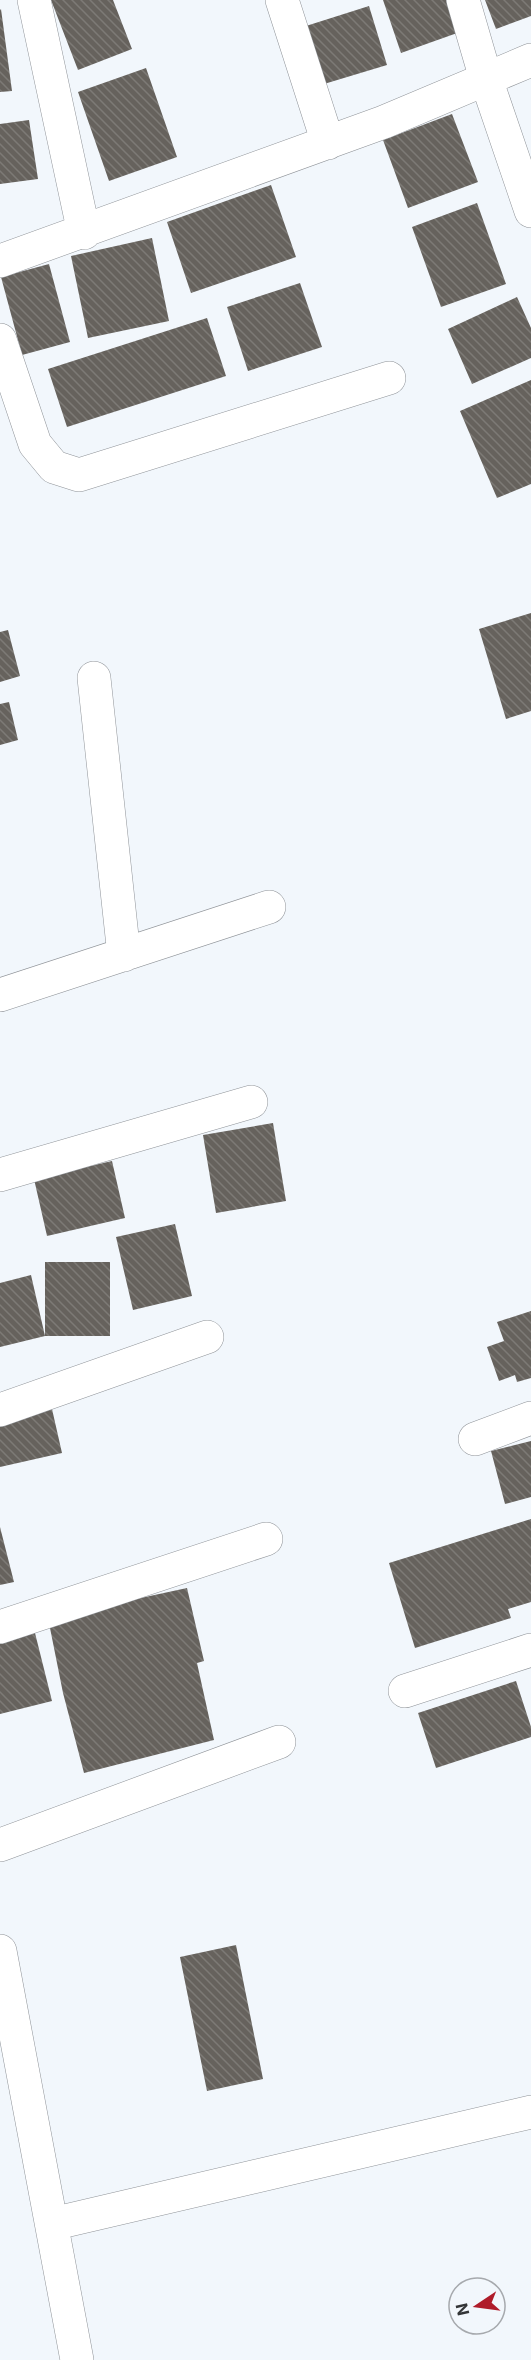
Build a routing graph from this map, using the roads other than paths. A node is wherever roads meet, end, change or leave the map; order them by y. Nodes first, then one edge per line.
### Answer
1 (34, 0) edge
2 (282, 0) edge
3 (464, 0) edge
4 (531, 60) edge
5 (486, 79) junction
6 (328, 143) junction
7 (531, 212) edge
8 (84, 233) junction
9 (0, 261) edge
10 (0, 340) edge
11 (389, 378) dead end
12 (94, 678) dead end
13 (269, 907) dead end
14 (124, 954) junction
15 (0, 995) edge
16 (251, 1102) dead end
17 (0, 1175) edge
18 (207, 1337) dead end
19 (0, 1410) edge
20 (531, 1418) edge
21 (475, 1438) dead end
22 (266, 1539) dead end
23 (0, 1627) edge
24 (531, 1650) edge
25 (405, 1691) dead end
26 (279, 1742) dead end
27 (0, 1845) edge
28 (0, 1951) edge
29 (531, 2112) edge
30 (52, 2224) junction
31 (77, 2360) edge

1 - 8 street
2 - 6 street
3 - 5 street
4 - 5 street
5 - 6 street
5 - 7 street
6 - 8 street
8 - 9 street
10 - 11 street
12 - 14 street
13 - 14 street
14 - 15 street
16 - 17 street
18 - 19 street
20 - 21 street
22 - 23 street
24 - 25 street
26 - 27 street
28 - 30 street
29 - 30 street
30 - 31 street

